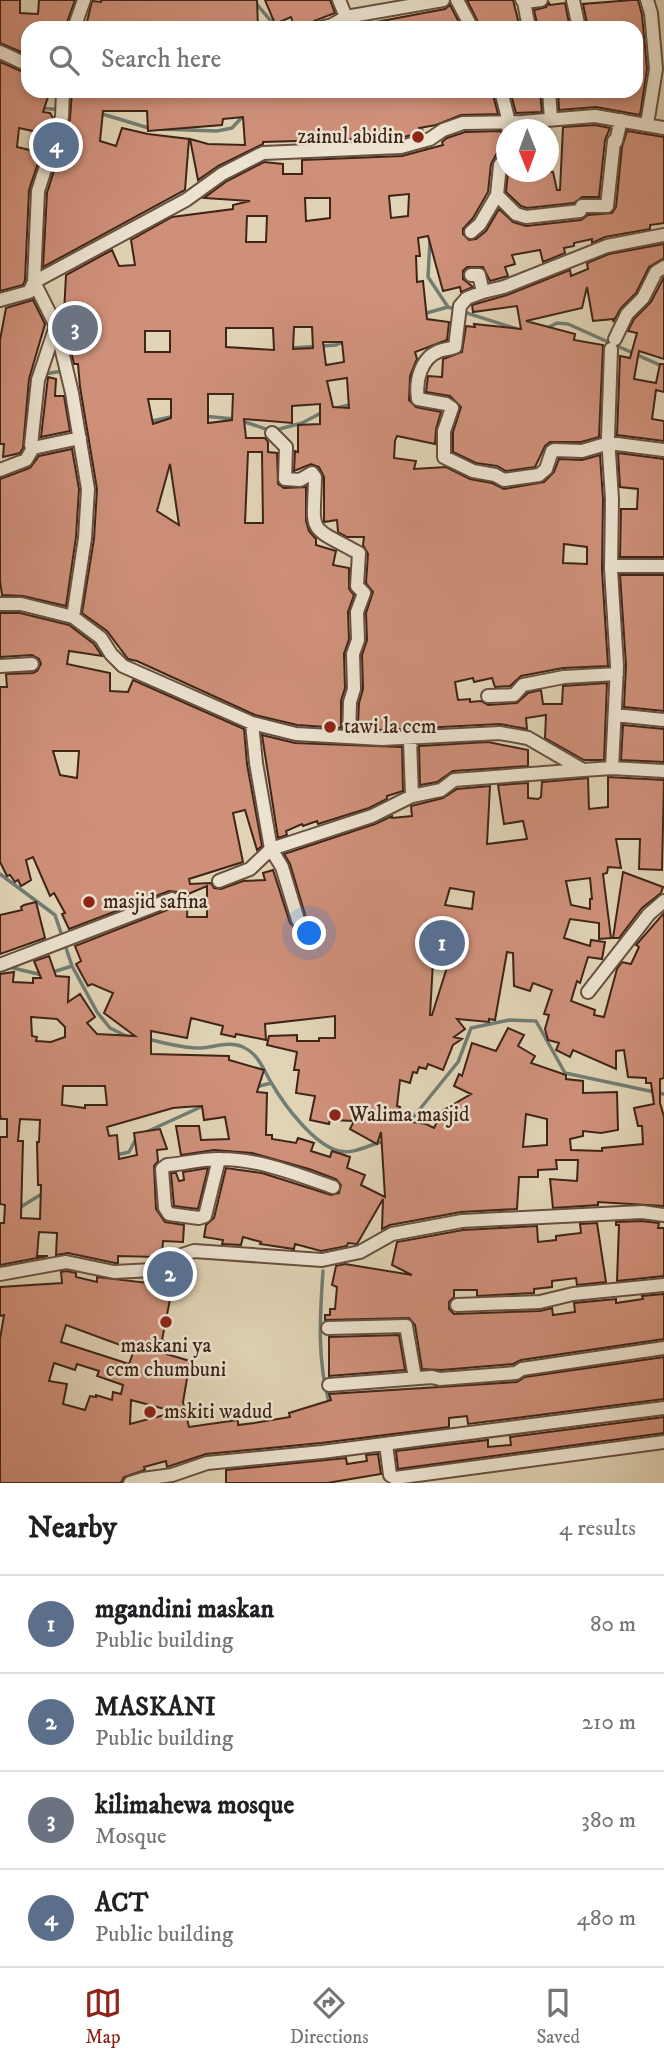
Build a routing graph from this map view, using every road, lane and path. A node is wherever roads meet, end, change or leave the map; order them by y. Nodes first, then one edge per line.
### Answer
1 (84, 0) edge
2 (338, 0) edge
3 (443, 0) edge
4 (457, 0) edge
5 (541, 0) edge
6 (573, 0) edge
7 (647, 0) edge
8 (523, 1) edge
9 (346, 17) junction
10 (76, 21) edge
11 (337, 21) edge
12 (468, 21) edge
13 (527, 21) edge
14 (578, 21) edge
15 (659, 46) edge
16 (0, 52) edge
17 (21, 62) edge
18 (63, 98) edge
19 (503, 98) edge
20 (550, 98) edge
21 (507, 119) edge
22 (551, 119) joint
23 (621, 120) junction
24 (647, 124) junction
25 (496, 125) edge
26 (664, 128) edge
27 (498, 182) edge
28 (497, 195) junction
29 (471, 232) dead end
30 (664, 235) edge
31 (664, 267) edge
32 (471, 275) dead end
33 (34, 282) junction
34 (483, 292) junction
35 (0, 300) edge
36 (56, 326) junction
37 (272, 433) dead end
38 (80, 438) junction
39 (609, 443) junction
40 (33, 448) junction
41 (664, 450) edge
42 (0, 470) edge
43 (611, 566) junction
44 (664, 566) edge
45 (0, 604) edge
46 (73, 617) junction
47 (32, 664) dead end
48 (0, 666) edge
49 (617, 674) junction
50 (488, 696) dead end
51 (615, 715) junction
52 (664, 720) edge
53 (252, 723) junction
54 (349, 737) junction
55 (410, 739) junction
56 (612, 768) junction
57 (583, 770) junction
58 (664, 771) edge
59 (412, 796) junction
60 (271, 849) junction
61 (219, 881) dead end
62 (172, 899) dead end
63 (664, 901) edge
64 (298, 920) dead end
65 (0, 965) edge
66 (588, 992) dead end
67 (219, 1158) junction
68 (333, 1187) dead end
69 (664, 1215) edge
70 (0, 1274) edge
71 (664, 1285) edge
72 (457, 1305) dead end
73 (328, 1328) dead end
74 (664, 1349) edge
75 (415, 1378) junction
76 (329, 1385) dead end
77 (664, 1408) edge
78 (664, 1442) edge
79 (386, 1444) junction
80 (130, 1483) edge

1 - 10 street
2 - 9 street
3 - 9 street
4 - 12 street
5 - 8 street
6 - 14 street
7 - 15 street
8 - 13 street
9 - 11 street
15 - 24 street
16 - 17 street
18 - 33 street
19 - 21 street
20 - 22 street
22 - 23 street
23 - 24 street
23 - 28 street
24 - 26 street
25 - 33 street
27 - 28 street
28 - 29 street
30 - 34 street
31 - 39 street
32 - 34 street
33 - 35 street
33 - 36 street
34 - 39 street
36 - 38 street
36 - 40 street
37 - 54 street
38 - 40 street
38 - 46 street
39 - 41 street
39 - 43 street
40 - 42 street
43 - 44 street
43 - 49 street
45 - 46 street
46 - 53 street
47 - 48 street
49 - 50 street
49 - 51 street
51 - 52 street
51 - 56 street
53 - 54 street
53 - 60 street
54 - 55 street
55 - 57 street
55 - 59 street
56 - 57 street
56 - 58 street
57 - 59 street
59 - 60 street
60 - 61 street
60 - 64 street
62 - 65 street
63 - 66 street
67 - 67 street
67 - 68 street
69 - 70 street
71 - 72 street
73 - 75 street
74 - 75 street
75 - 76 street
77 - 79 street
78 - 79 street
79 - 80 street

